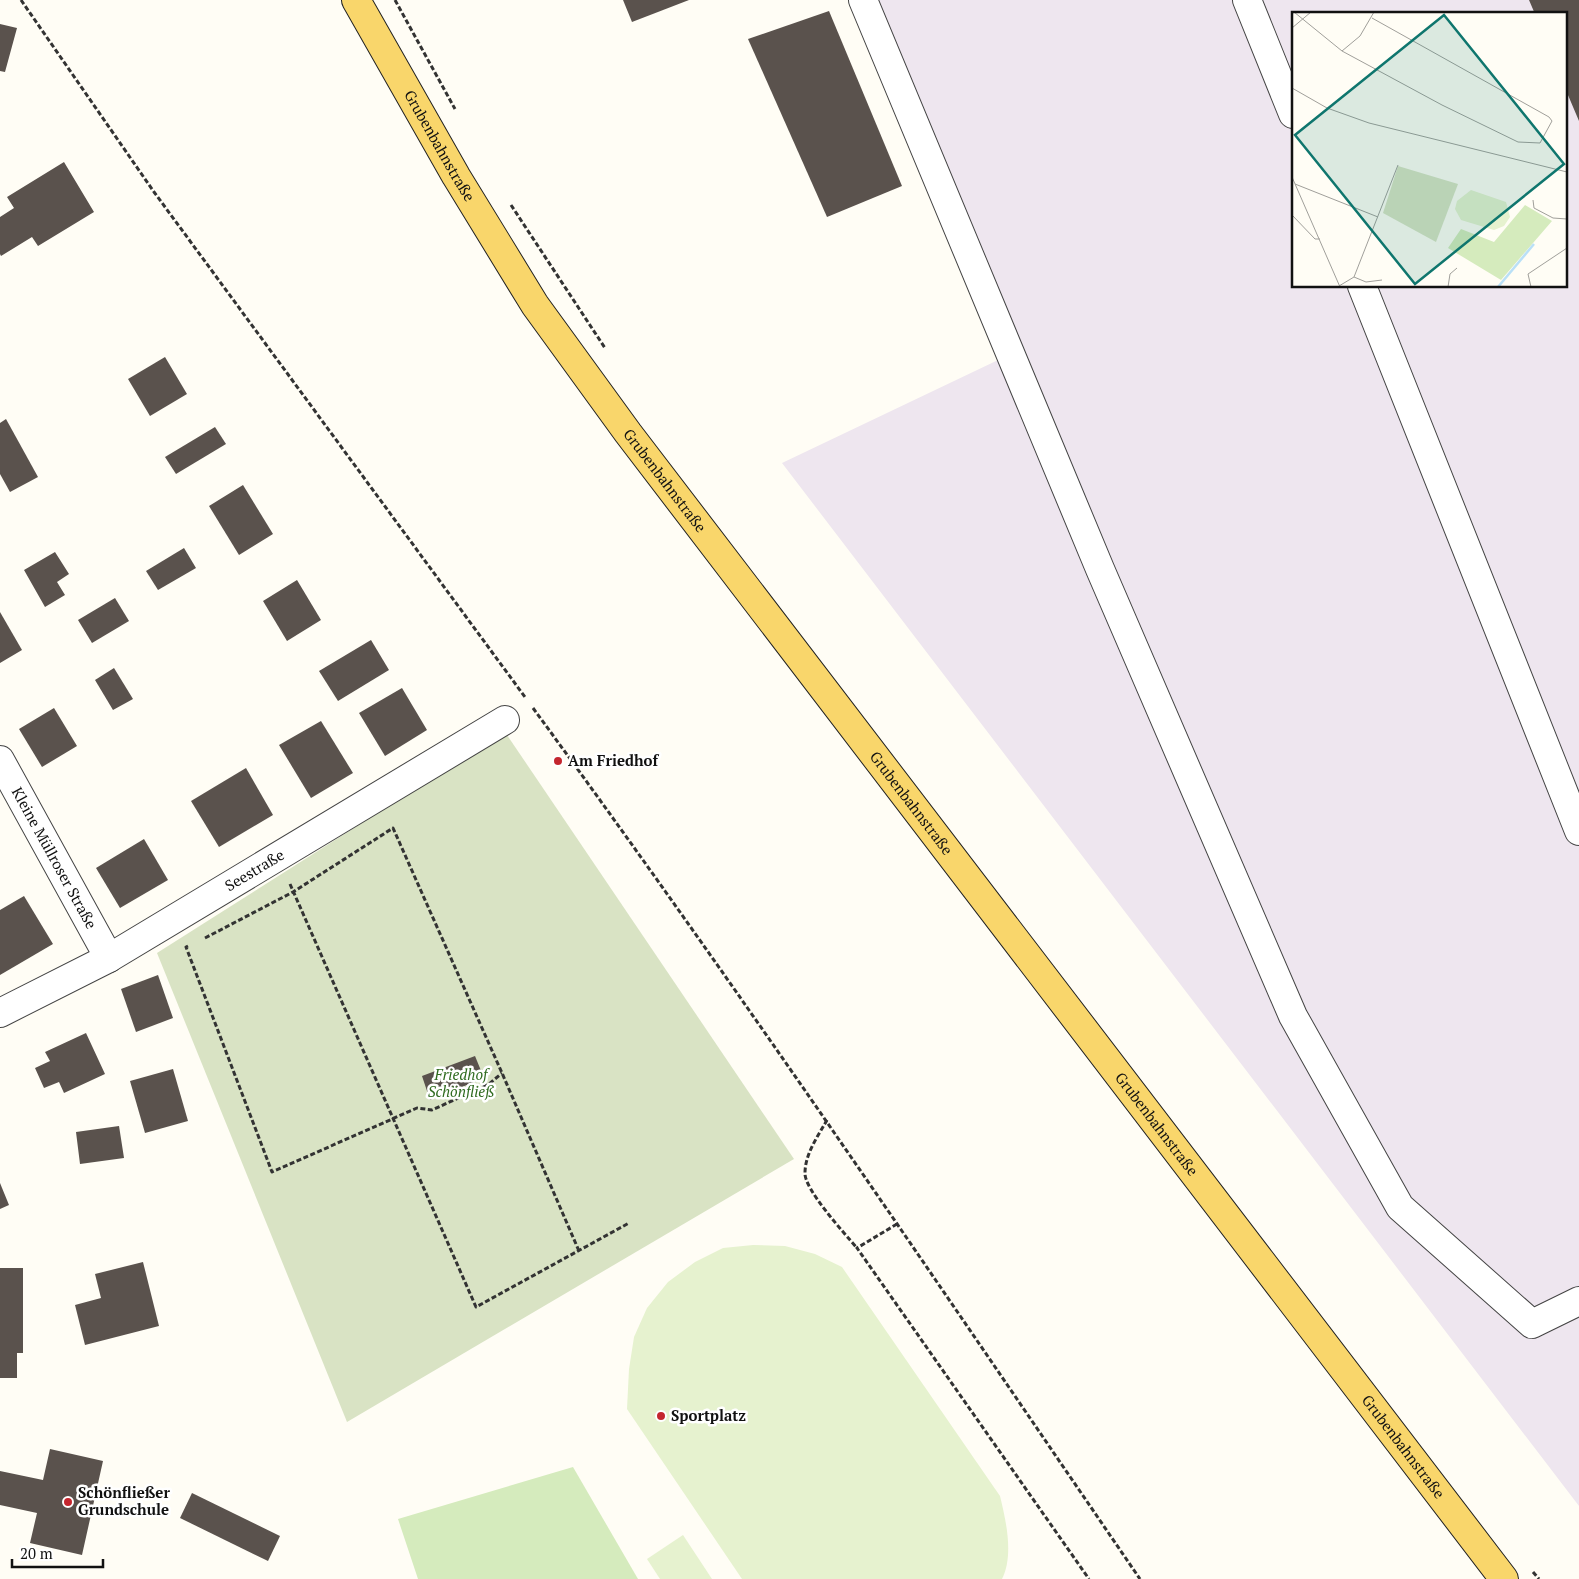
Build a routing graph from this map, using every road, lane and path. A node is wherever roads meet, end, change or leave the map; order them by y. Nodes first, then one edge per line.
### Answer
1 (21, 0) edge
2 (356, 0) edge
3 (395, 0) edge
4 (862, 0) edge
5 (1247, 0) edge
6 (455, 109) dead end
7 (1292, 112) edge
8 (508, 201) dead end
9 (1363, 288) edge
10 (610, 355) dead end
11 (505, 720) dead end
12 (0, 760) edge
13 (1579, 831) edge
14 (278, 856) junction
15 (293, 892) junction
16 (204, 938) dead end
17 (195, 942) dead end
18 (109, 958) junction
19 (0, 1013) edge
20 (502, 1073) junction
21 (393, 1118) junction
22 (827, 1120) junction
23 (629, 1223) dead end
24 (897, 1224) junction
25 (857, 1248) junction
26 (579, 1251) junction
27 (1579, 1300) edge
28 (1533, 1571) dead end
29 (1089, 1579) edge
30 (1140, 1579) edge
31 (1504, 1579) edge
32 (1539, 1579) edge

1 - 22 path
2 - 31 main road, Grubenbahnstraße
3 - 6 path
4 - 27 street
5 - 7 street
8 - 10 path
9 - 13 street
11 - 14 street, Seestraße
12 - 18 street, Kleine Müllroser Straße
14 - 15 path
14 - 18 street, Seestraße
15 - 16 path
15 - 20 path
15 - 21 path
17 - 21 path
18 - 19 street, Seestraße
20 - 21 path
20 - 26 path
21 - 26 path
22 - 24 path
22 - 25 path
23 - 26 path
24 - 25 path
24 - 30 path
25 - 29 path
28 - 32 path

